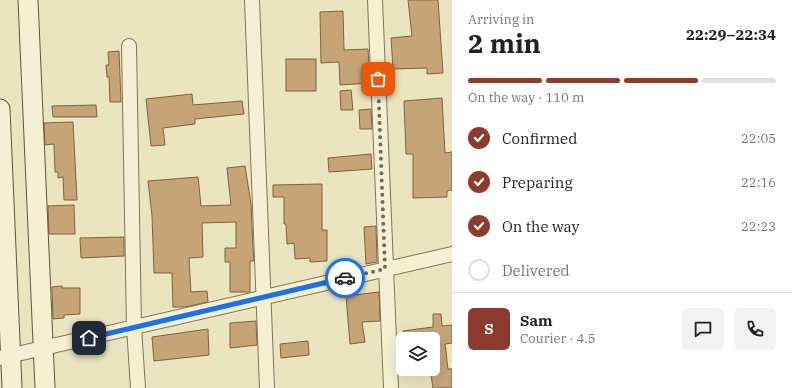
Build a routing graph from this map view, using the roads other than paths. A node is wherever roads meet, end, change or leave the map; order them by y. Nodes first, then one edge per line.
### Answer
1 (28, 0) edge
2 (252, 0) edge
3 (375, 0) edge
4 (130, 46) dead end
5 (0, 109) edge
6 (452, 254) edge
7 (385, 269) junction
8 (262, 298) junction
9 (134, 327) junction
10 (43, 348) junction
11 (5, 357) edge
12 (12, 388) edge
13 (45, 388) edge
14 (138, 388) edge
15 (267, 388) edge
16 (391, 388) edge

1 - 10 main road
2 - 8 street
3 - 7 street
4 - 9 street
5 - 11 main road
6 - 7 street
7 - 8 street
7 - 16 street
8 - 9 street
8 - 15 street
9 - 10 street
9 - 14 street
10 - 11 street
10 - 13 main road
11 - 12 main road

